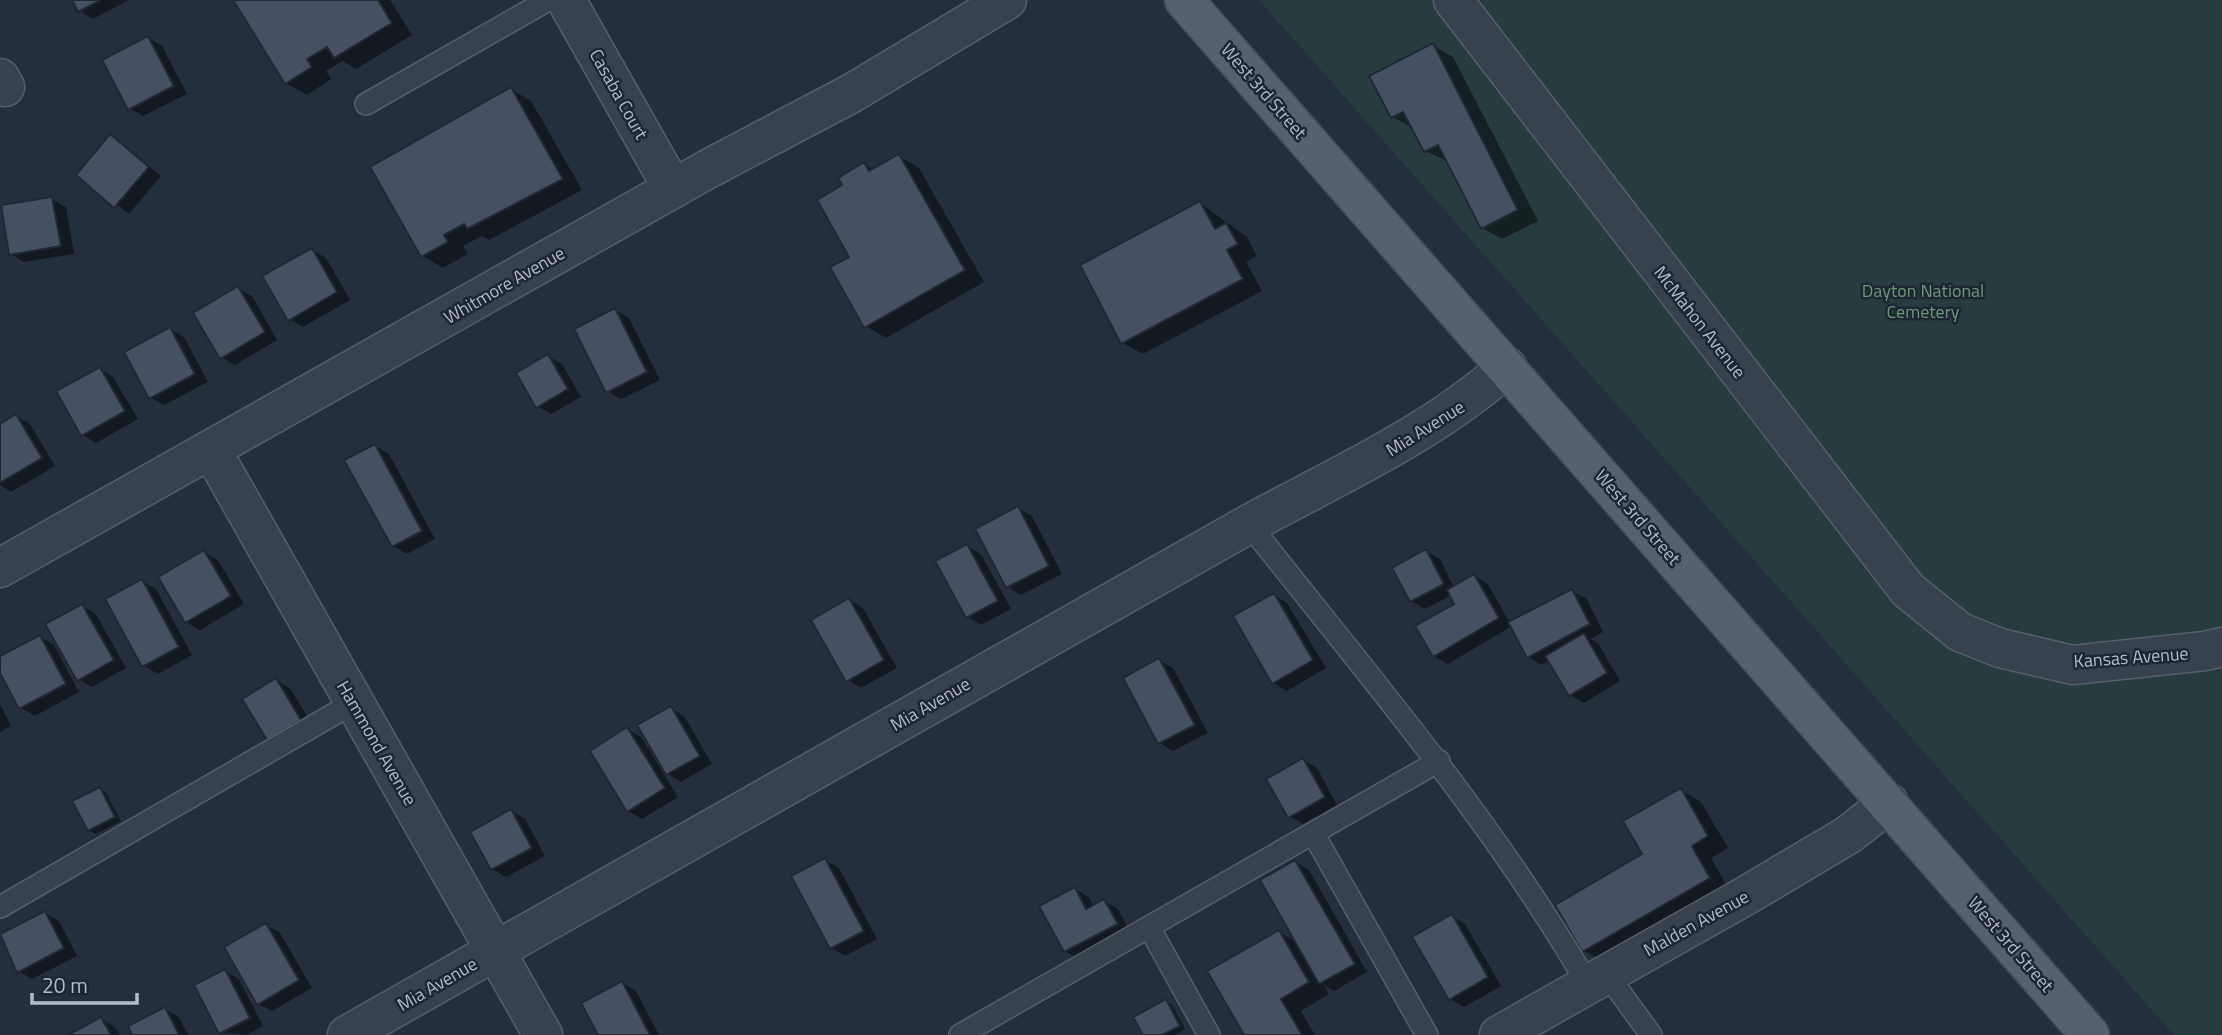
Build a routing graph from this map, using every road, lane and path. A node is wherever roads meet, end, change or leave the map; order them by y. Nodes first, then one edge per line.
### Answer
1 (548, 0) edge
2 (566, 0) edge
3 (1007, 0) edge
4 (1184, 0) edge
5 (1452, 0) edge
6 (366, 104) dead end
7 (673, 189) junction
8 (1507, 367) junction
9 (212, 451) junction
10 (1249, 524) junction
11 (0, 568) edge
12 (1960, 632) joint
13 (2222, 646) edge
14 (355, 702) junction
15 (1439, 761) junction
16 (1889, 803) junction
17 (1313, 834) junction
18 (0, 906) edge
19 (1149, 927) junction
20 (495, 950) junction
21 (1597, 978) junction
22 (347, 1035) edge
23 (543, 1035) edge
24 (960, 1035) edge
25 (1209, 1035) edge
26 (1427, 1035) edge
27 (1499, 1035) edge
28 (1651, 1035) edge
29 (2090, 1035) edge

1 - 6 lane
2 - 7 street, Casaba Court
3 - 7 street, Whitmore Avenue
4 - 8 main road, West 3rd Street
5 - 12 street, McMahon Avenue
7 - 9 street, Whitmore Avenue
8 - 10 street, Mia Avenue
8 - 16 main road, West 3rd Street
9 - 11 street, Whitmore Avenue
9 - 14 street, Hammond Avenue
10 - 15 lane
10 - 20 street, Mia Avenue
12 - 13 street, Kansas Avenue
14 - 18 lane
14 - 20 street, Hammond Avenue
15 - 17 lane
15 - 21 lane
16 - 21 street, Malden Avenue
16 - 29 main road, West 3rd Street
17 - 19 lane
17 - 26 lane
19 - 24 lane
19 - 25 lane
20 - 22 street, Mia Avenue
20 - 23 street, Hammond Avenue
21 - 27 street, Malden Avenue
21 - 28 lane

